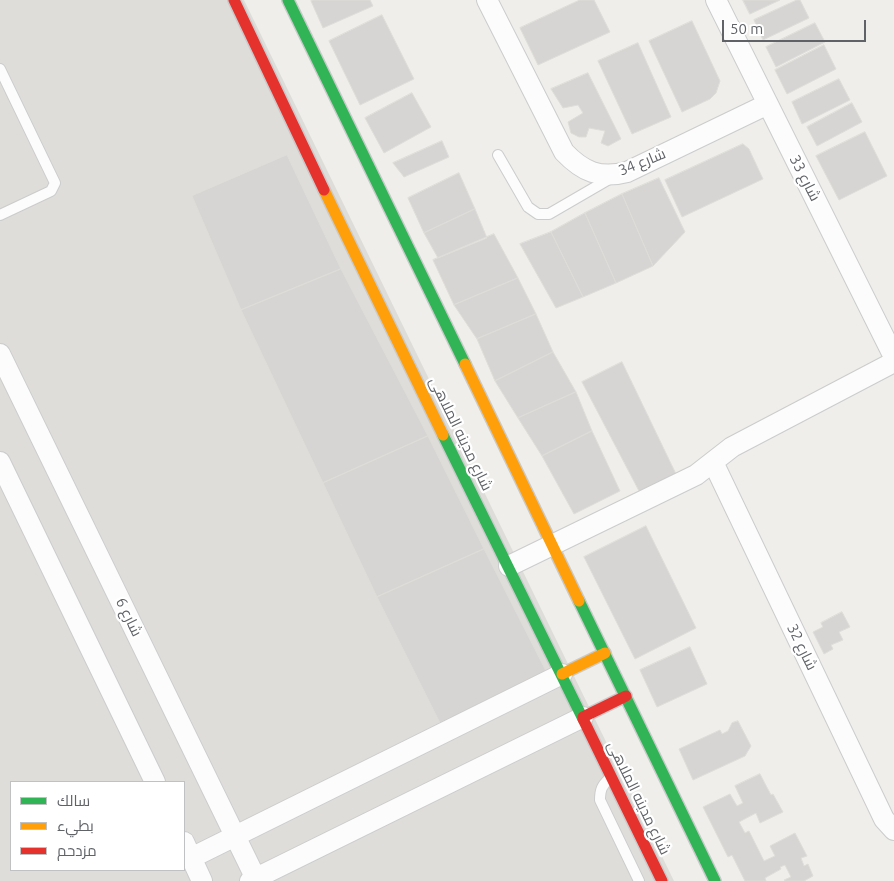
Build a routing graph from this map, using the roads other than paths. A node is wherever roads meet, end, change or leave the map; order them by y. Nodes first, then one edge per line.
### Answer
1 (234, 0) edge
2 (288, 0) edge
3 (487, 0) edge
4 (716, 0) edge
5 (0, 69) edge
6 (768, 104) junction
7 (498, 155) dead end
8 (616, 175) junction
9 (0, 215) edge
10 (892, 346) edge
11 (0, 354) edge
12 (894, 362) edge
13 (0, 462) edge
14 (713, 462) junction
15 (552, 545) junction
16 (509, 566) junction
17 (605, 653) junction
18 (562, 674) junction
19 (626, 696) junction
20 (583, 717) junction
21 (612, 777) junction
22 (155, 781) edge
23 (894, 830) edge
24 (236, 835) junction
25 (187, 850) edge
26 (254, 880) edge
27 (202, 881) edge
28 (639, 881) edge
29 (662, 881) edge
30 (715, 881) edge

1 - 16 street, شارع مدينه الملاهى
2 - 15 street
3 - 8 street, شارع 34
4 - 6 street, شارع 33
5 - 9 lane
6 - 8 street, شارع 34
6 - 10 street, شارع 33
7 - 8 lane
11 - 24 street, شارع 6
12 - 14 street
13 - 22 street
14 - 15 street
14 - 23 street, شارع 32
15 - 16 street
15 - 17 street
16 - 18 street, شارع مدينه الملاهى
17 - 18 street
17 - 19 street
18 - 20 street, شارع مدينه الملاهى
18 - 24 street
19 - 20 street
19 - 30 street
20 - 21 street, شارع مدينه الملاهى
20 - 26 street
21 - 28 lane
21 - 29 street, شارع مدينه الملاهى
24 - 25 street
24 - 26 street, شارع 6
25 - 27 street

